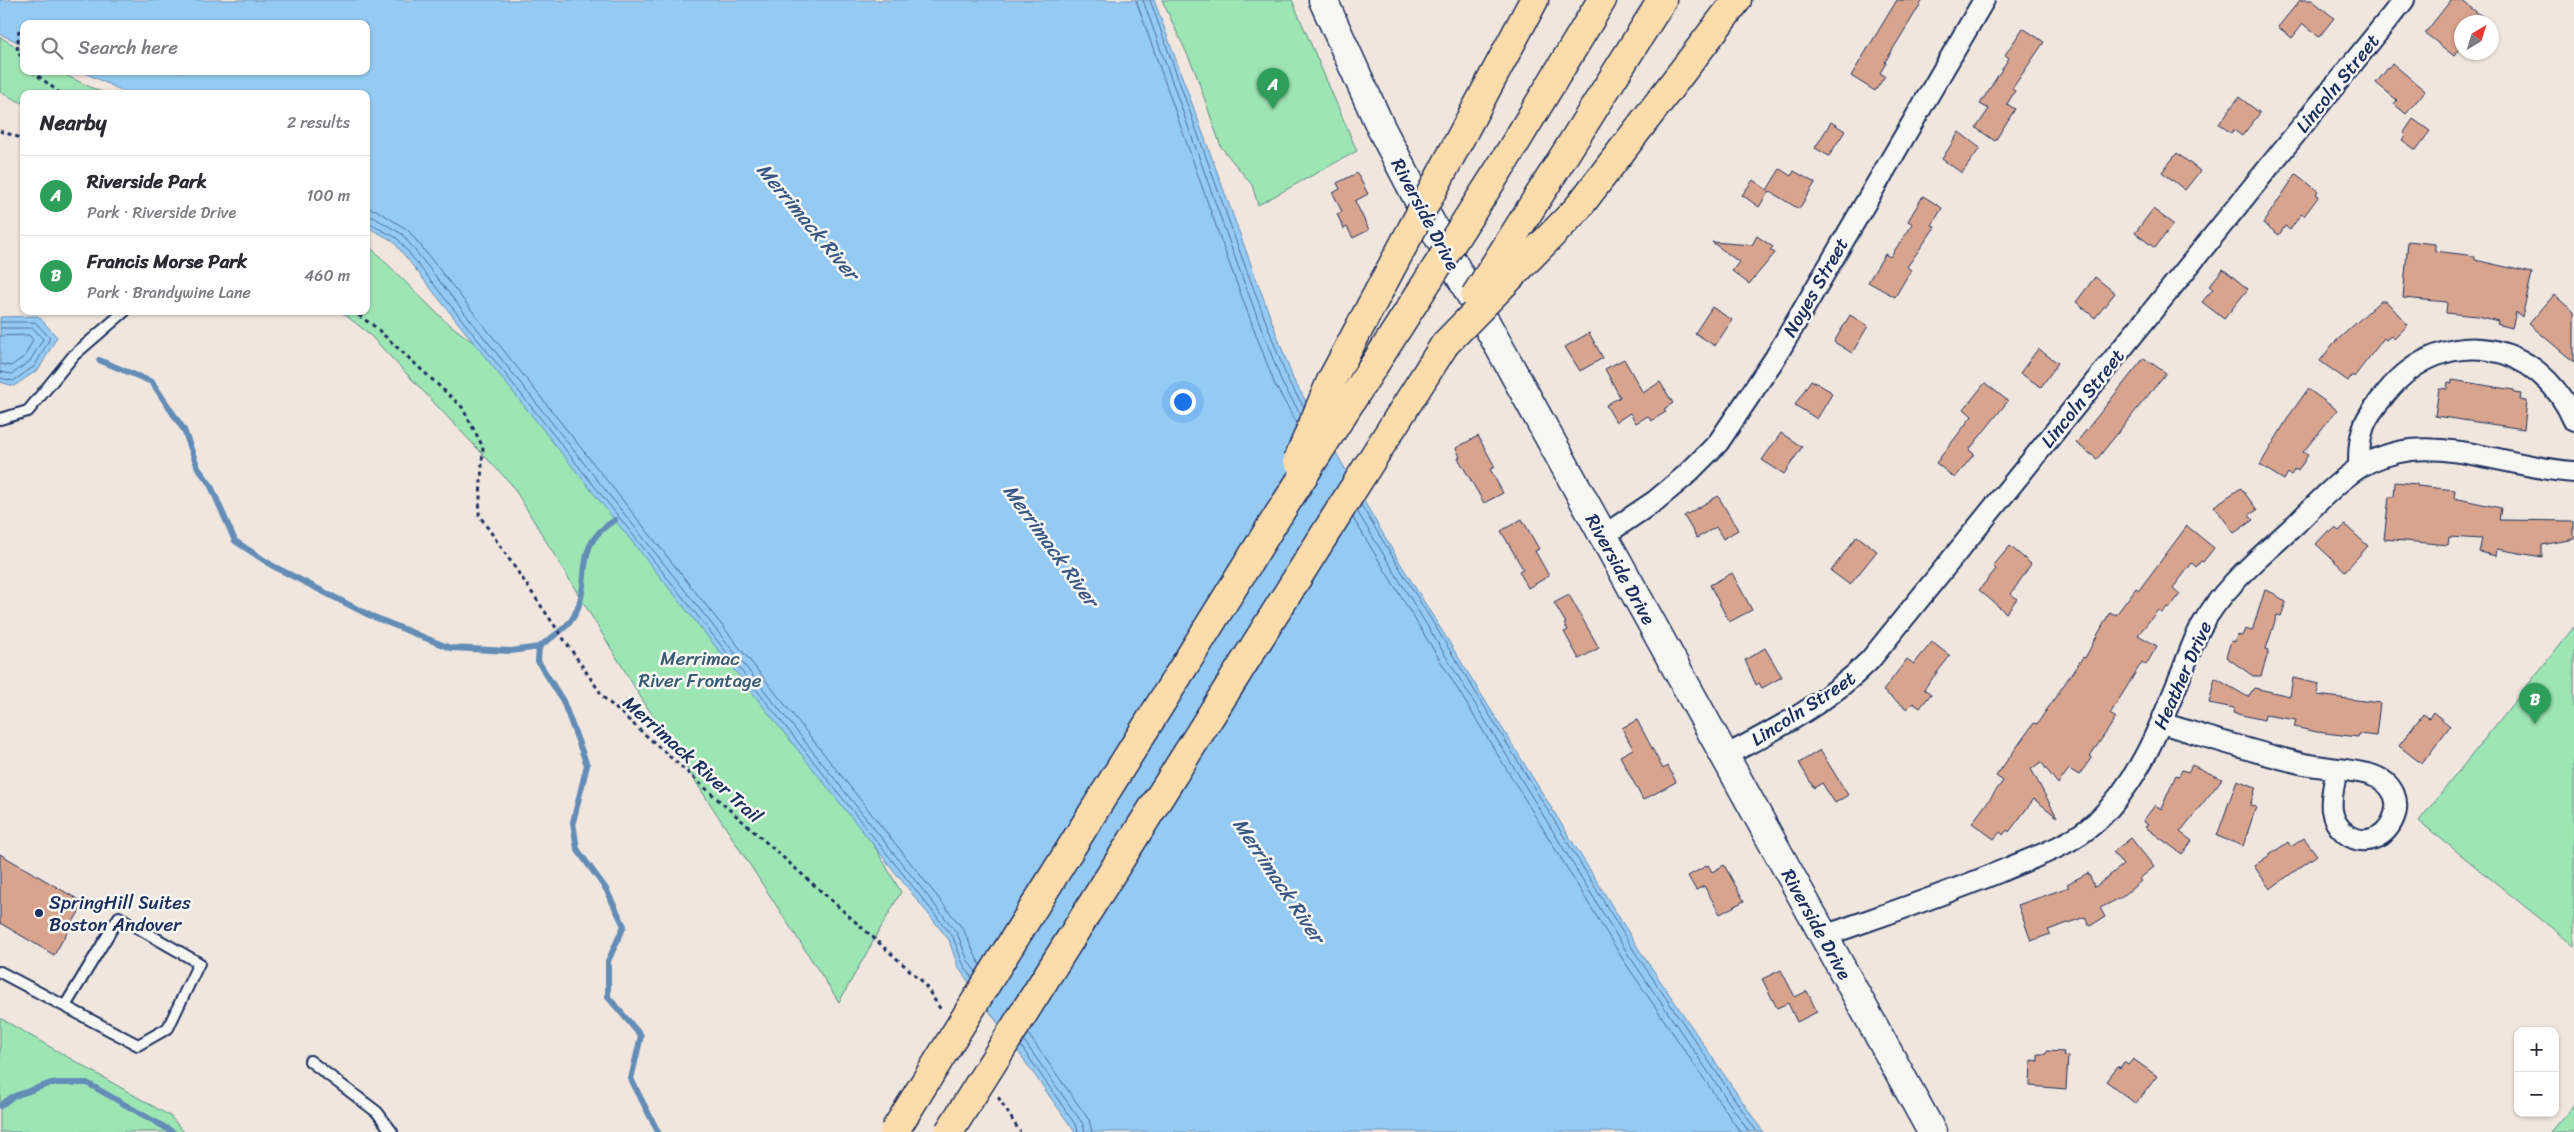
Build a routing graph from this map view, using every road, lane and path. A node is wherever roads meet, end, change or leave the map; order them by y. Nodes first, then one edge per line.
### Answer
1 (1323, 0) edge
2 (1534, 0) edge
3 (1602, 0) edge
4 (1662, 0) edge
5 (1737, 0) edge
6 (1984, 0) edge
7 (2404, 0) edge
8 (19, 30) dead end
9 (20, 55) edge
10 (37, 75) edge
11 (56, 90) edge
12 (0, 131) edge
13 (20, 138) edge
14 (120, 315) edge
15 (358, 315) edge
16 (1445, 344) junction
17 (0, 419) edge
18 (2574, 421) edge
19 (2359, 468) junction
20 (2574, 472) edge
21 (1270, 528) junction
22 (1603, 536) junction
23 (2161, 723) junction
24 (1725, 756) junction
25 (2336, 769) dead end
26 (1824, 936) junction
27 (0, 972) edge
28 (65, 1006) junction
29 (945, 1016) dead end
30 (310, 1060) dead end
31 (994, 1090) dead end
32 (392, 1132) edge
33 (894, 1132) edge
34 (949, 1132) edge
35 (1020, 1132) edge
36 (1932, 1132) edge

1 - 22 main road, Riverside Drive
2 - 21 highway, bridge
3 - 21 highway, bridge
4 - 16 highway, bridge
5 - 16 highway, bridge
6 - 22 street, Noyes Street
7 - 24 street, Lincoln Street
8 - 9 path
10 - 11 path
12 - 13 path
14 - 17 lane
15 - 29 path, Merrimack River Trail
16 - 34 highway, bridge
18 - 19 street
19 - 20 street, Heather Drive
19 - 23 street, Heather Drive
21 - 33 highway, bridge
22 - 24 main road, Riverside Drive
23 - 25 street
23 - 26 street, Heather Drive
24 - 26 main road, Riverside Drive
26 - 36 main road, Riverside Drive
27 - 28 lane
28 - 28 lane
30 - 32 lane
31 - 35 path

